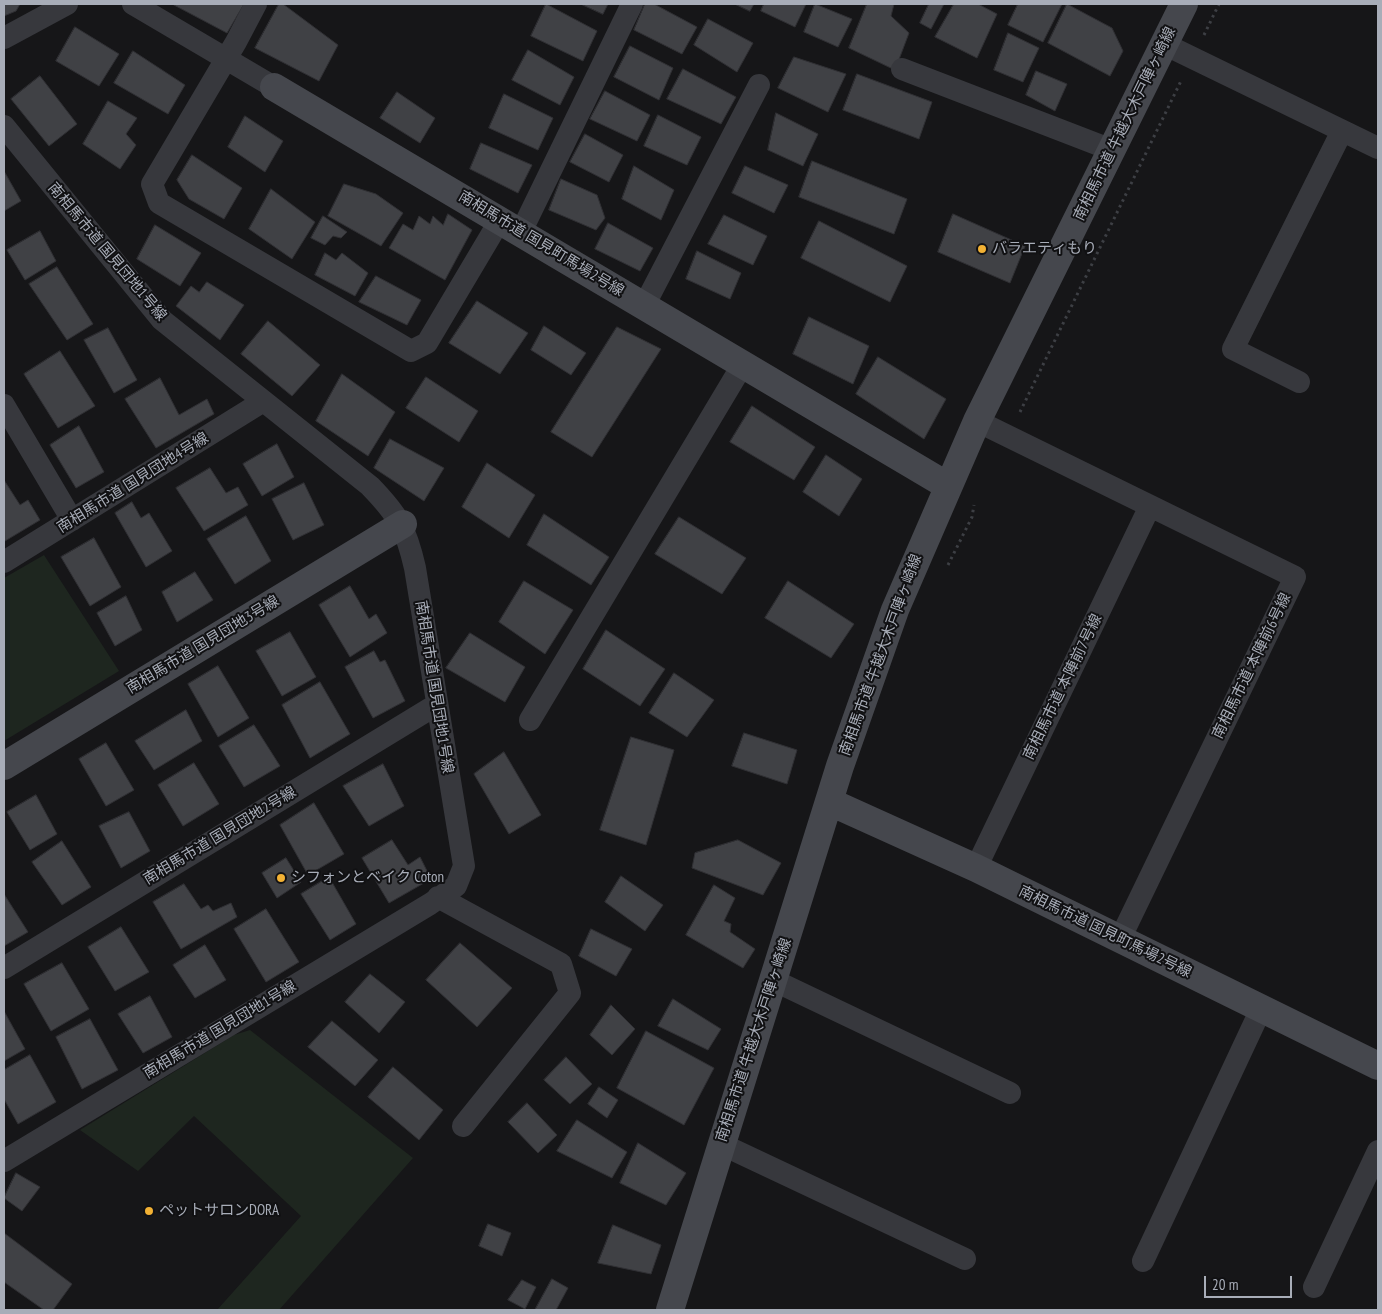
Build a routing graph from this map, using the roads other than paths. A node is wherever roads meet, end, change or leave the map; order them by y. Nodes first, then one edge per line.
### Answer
1 (67, 4) edge
2 (133, 4) edge
3 (256, 4) edge
4 (632, 4) edge
5 (1184, 4) edge
6 (4, 38) edge
7 (1164, 44) junction
8 (226, 59) junction
9 (902, 69) dead end
10 (759, 85) dead end
11 (274, 86) joint
12 (4, 126) edge
13 (1342, 131) junction
14 (1378, 148) edge
15 (1112, 150) junction
16 (510, 226) junction
17 (644, 306) junction
18 (743, 364) junction
19 (1299, 382) dead end
20 (262, 402) junction
21 (4, 405) edge
22 (977, 421) junction
23 (948, 486) junction
24 (1150, 506) junction
25 (72, 520) junction
26 (403, 524) junction
27 (4, 562) edge
28 (436, 705) junction
29 (530, 720) dead end
30 (4, 766) edge
31 (830, 802) junction
32 (976, 868) junction
33 (438, 897) junction
34 (1120, 939) junction
35 (4, 968) edge
36 (772, 980) junction
37 (1260, 1009) junction
38 (1378, 1066) edge
39 (1010, 1093) dead end
40 (463, 1126) dead end
41 (721, 1144) junction
42 (1378, 1151) edge
43 (4, 1161) edge
44 (965, 1259) dead end
45 (1143, 1261) dead end
46 (1314, 1287) dead end
47 (670, 1310) edge

1 - 6 street
2 - 8 street, 南相馬市道 国見町馬場2号線
3 - 8 street
4 - 16 street
5 - 7 street, 南相馬市道 牛越大木戸陣ヶ崎線
7 - 13 street
7 - 15 street, 南相馬市道 牛越大木戸陣ヶ崎線
8 - 11 street, 南相馬市道 国見町馬場2号線
8 - 16 street
9 - 15 street
10 - 17 street
11 - 16 street, 南相馬市道 国見町馬場2号線
12 - 20 street, 南相馬市道 国見団地1号線
13 - 14 street
13 - 19 street
15 - 22 street, 南相馬市道 牛越大木戸陣ヶ崎線
16 - 17 street, 南相馬市道 国見町馬場2号線
17 - 18 street, 南相馬市道 国見町馬場2号線
18 - 23 street, 南相馬市道 国見町馬場2号線
18 - 29 street
20 - 25 street, 南相馬市道 国見団地4号線
20 - 26 street, 南相馬市道 国見団地1号線
21 - 25 street
22 - 23 street, 南相馬市道 牛越大木戸陣ヶ崎線
22 - 24 street, 南相馬市道 本陣前6号線
23 - 31 street, 南相馬市道 牛越大木戸陣ヶ崎線
24 - 32 street, 南相馬市道 本陣前7号線
24 - 34 street, 南相馬市道 本陣前6号線
25 - 27 street, 南相馬市道 国見団地4号線
26 - 28 street, 南相馬市道 国見団地1号線
26 - 30 street, 南相馬市道 国見団地3号線
28 - 33 street, 南相馬市道 国見団地1号線
28 - 35 street, 南相馬市道 国見団地2号線
31 - 32 street, 南相馬市道 国見町馬場2号線
31 - 36 street, 南相馬市道 牛越大木戸陣ヶ崎線
32 - 34 street, 南相馬市道 国見町馬場2号線
33 - 40 street
33 - 43 street, 南相馬市道 国見団地1号線
34 - 37 street, 南相馬市道 国見町馬場2号線
36 - 39 street
36 - 41 street, 南相馬市道 牛越大木戸陣ヶ崎線
37 - 38 street, 南相馬市道 国見町馬場2号線
37 - 45 street
41 - 44 street
41 - 47 street, 南相馬市道 牛越大木戸陣ヶ崎線
42 - 46 street

